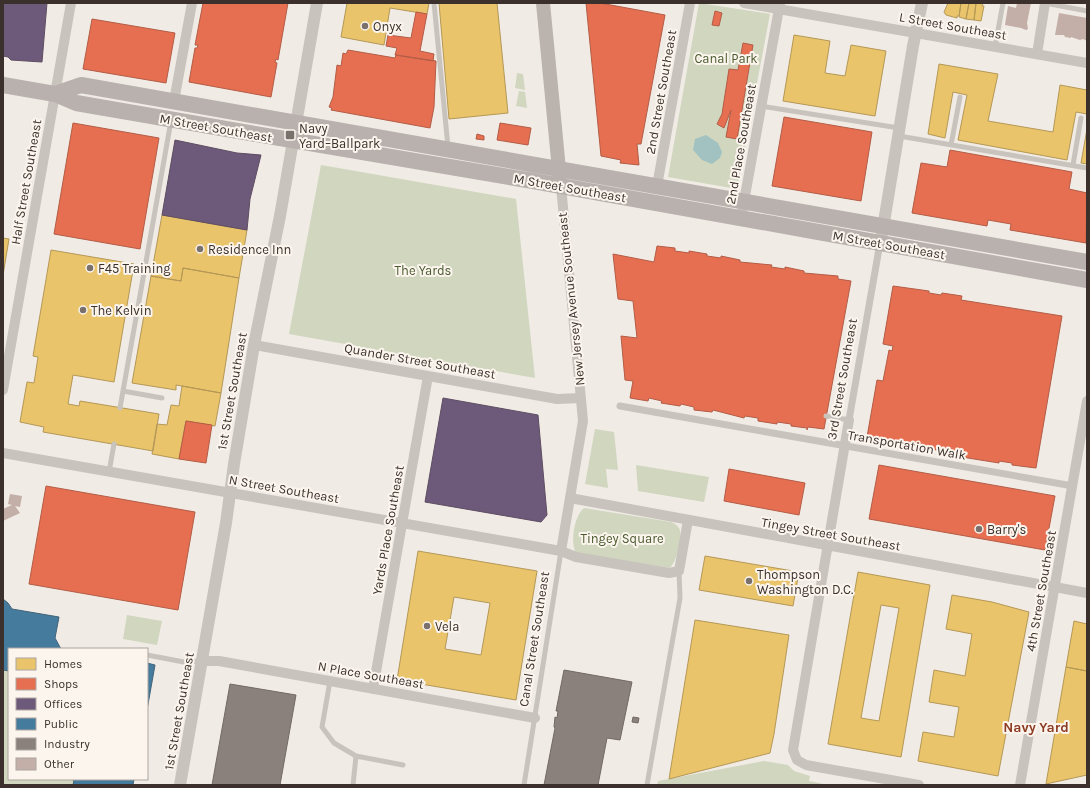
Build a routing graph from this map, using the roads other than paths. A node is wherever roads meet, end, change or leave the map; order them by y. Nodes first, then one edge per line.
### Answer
1 (71, 3) edge
2 (192, 3) edge
3 (318, 3) edge
4 (434, 3) edge
5 (543, 3) edge
6 (690, 3) edge
7 (744, 3) edge
8 (922, 3) edge
9 (1003, 3) edge
10 (1045, 3) edge
11 (779, 6) edge
12 (1087, 11) edge
13 (916, 33) junction
14 (995, 47) junction
15 (1036, 54) junction
16 (1087, 63) edge
17 (3, 85) edge
18 (55, 94) junction
19 (960, 97) dead end
20 (174, 101) junction
21 (761, 106) junction
22 (1081, 118) dead end
23 (171, 120) junction
24 (296, 122) junction
25 (899, 132) junction
26 (293, 141) junction
27 (951, 145) junction
28 (448, 149) junction
29 (1073, 165) junction
30 (1087, 168) edge
31 (559, 169) junction
32 (561, 186) junction
33 (657, 186) junction
34 (744, 201) junction
35 (741, 218) junction
36 (883, 226) junction
37 (880, 243) junction
38 (1087, 262) edge
39 (1087, 280) edge
40 (254, 345) junction
41 (428, 376) junction
42 (3, 390) edge
43 (123, 391) junction
44 (162, 398) dead end
45 (581, 398) junction
46 (1087, 401) edge
47 (620, 406) dead end
48 (120, 408) dead end
49 (826, 416) dead end
50 (849, 420) junction
51 (114, 444) dead end
52 (844, 446) junction
53 (3, 453) edge
54 (109, 472) junction
55 (1072, 486) junction
56 (230, 493) junction
57 (570, 498) junction
58 (688, 520) junction
59 (402, 523) junction
60 (828, 546) junction
61 (560, 551) junction
62 (679, 571) junction
63 (1055, 587) junction
64 (1087, 593) edge
65 (148, 655) edge
66 (202, 661) junction
67 (330, 681) junction
68 (373, 689) junction
69 (535, 718) junction
70 (356, 756) junction
71 (403, 765) dead end
72 (180, 785) edge
73 (353, 785) edge
74 (524, 785) edge
75 (647, 785) edge
76 (919, 785) edge
77 (1020, 785) edge

1 - 18 street, Half Street Southeast
2 - 20 street
3 - 24 street, 1st Street Southeast
4 - 28 lane
5 - 31 main road, New Jersey Avenue Southeast
6 - 33 street, 2nd Street Southeast
7 - 11 street, L Street Southeast
8 - 13 street, 3rd Street Southeast
9 - 14 lane
10 - 12 lane
10 - 15 street
11 - 13 street, L Street Southeast
11 - 21 street, 2nd Place Southeast
13 - 14 street, L Street Southeast
13 - 25 street, 3rd Street Southeast
14 - 15 street, L Street Southeast
15 - 16 street, L Street Southeast
17 - 18 main road, M Street Southeast
18 - 20 main road, M Street Southeast
18 - 23 main road, M Street Southeast
18 - 42 street, Half Street Southeast
19 - 27 lane
20 - 24 main road, M Street Southeast
21 - 25 lane
21 - 34 street, 2nd Place Southeast
22 - 29 lane
23 - 26 main road, M Street Southeast
23 - 43 lane
24 - 26 street, 1st Street Southeast
24 - 28 main road, M Street Southeast
25 - 27 lane
25 - 36 street, 3rd Street Southeast
26 - 32 main road, M Street Southeast
26 - 40 street, 1st Street Southeast
27 - 29 lane
28 - 31 main road, M Street Southeast
29 - 30 lane
31 - 32 main road, New Jersey Avenue Southeast
31 - 33 main road, M Street Southeast
32 - 35 main road, M Street Southeast
32 - 45 street, New Jersey Avenue Southeast
33 - 34 main road, M Street Southeast
34 - 35 street, 2nd Place Southeast
34 - 36 main road, M Street Southeast
35 - 37 main road, M Street Southeast
36 - 37 street, 3rd Street Southeast
36 - 38 main road, M Street Southeast
37 - 39 main road, M Street Southeast
37 - 50 street, 3rd Street Southeast
40 - 41 street, Quander Street Southeast
40 - 56 street, 1st Street Southeast
41 - 45 street, Quander Street Southeast
41 - 59 street, Yards Place Southeast
43 - 44 lane
43 - 48 lane
45 - 57 street, New Jersey Avenue Southeast
46 - 55 street, 4th Street Southeast
47 - 52 street, Transportation Walk
49 - 50 lane
50 - 52 street, 3rd Street Southeast
51 - 54 lane
52 - 55 street, Transportation Walk
52 - 60 street, 3rd Street Southeast
53 - 54 street, N Street Southeast
54 - 56 street, N Street Southeast
55 - 63 street, 4th Street Southeast
56 - 59 street, N Street Southeast
56 - 66 street, 1st Street Southeast
57 - 58 street, Tingey Street Southeast
57 - 61 street, Canal Street Southeast
58 - 60 street, Tingey Street Southeast
58 - 62 street
59 - 61 street, N Street Southeast
59 - 68 street, Yards Place Southeast
60 - 63 street, Tingey Street Southeast
60 - 76 street, 3rd Street Southeast
61 - 62 street, N Street Southeast
61 - 69 lane, Canal Street Southeast
62 - 75 lane
63 - 64 street, Tingey Street Southeast
63 - 77 street, 4th Street Southeast
65 - 66 lane
66 - 67 street, N Place Southeast
66 - 72 street, 1st Street Southeast
67 - 68 street, N Place Southeast
67 - 70 lane
68 - 69 street, N Place Southeast
69 - 74 lane, Canal Street Southeast
70 - 71 lane
70 - 73 lane

